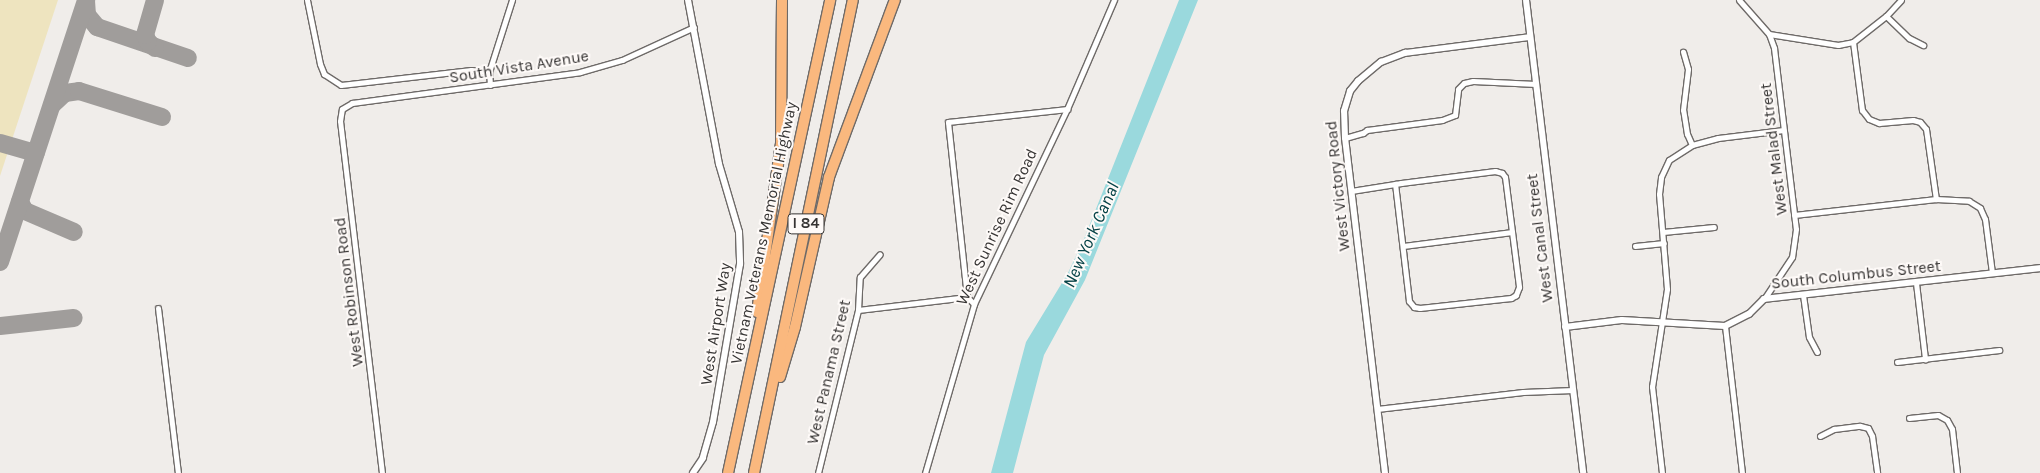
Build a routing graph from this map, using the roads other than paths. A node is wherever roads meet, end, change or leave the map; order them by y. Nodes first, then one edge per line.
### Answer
1 (307, 0) edge
2 (512, 0) edge
3 (688, 0) edge
4 (782, 0) edge
5 (830, 0) edge
6 (854, 0) edge
7 (895, 0) edge
8 (1114, 0) edge
9 (1526, 0) edge
10 (1739, 0) edge
11 (1901, 0) edge
12 (1886, 16) junction
13 (694, 27) junction
14 (1769, 34) junction
15 (1530, 37) junction
16 (1853, 42) junction
17 (1923, 45) dead end
18 (1683, 52) dead end
19 (489, 72) junction
20 (1536, 84) junction
21 (490, 85) junction
22 (342, 109) joint
23 (1066, 109) junction
24 (1784, 130) junction
25 (1345, 138) junction
26 (1692, 145) junction
27 (1395, 184) junction
28 (1351, 191) junction
29 (1936, 199) junction
30 (1794, 215) junction
31 (1714, 226) dead end
32 (1512, 232) junction
33 (1663, 232) junction
34 (1664, 244) junction
35 (1403, 246) junction
36 (1636, 246) dead end
37 (880, 254) dead end
38 (2040, 268) edge
39 (1992, 274) junction
40 (1916, 283) junction
41 (1803, 295) junction
42 (967, 297) junction
43 (1764, 299) junction
44 (974, 304) junction
45 (158, 308) dead end
46 (858, 310) junction
47 (1663, 322) junction
48 (1725, 326) junction
49 (1565, 327) junction
50 (1999, 350) dead end
51 (1817, 352) dead end
52 (1926, 359) junction
53 (1897, 362) dead end
54 (748, 382) junction
55 (1573, 390) junction
56 (1377, 409) junction
57 (1909, 418) dead end
58 (1820, 436) dead end
59 (759, 447) junction
60 (178, 473) edge
61 (382, 473) edge
62 (693, 473) edge
63 (728, 473) edge
64 (754, 473) edge
65 (818, 473) edge
66 (925, 473) edge
67 (1384, 473) edge
68 (1583, 473) edge
69 (1662, 473) edge
70 (1742, 473) edge
71 (1877, 473) edge
72 (1957, 473) edge

1 - 19 street
2 - 19 street
3 - 13 street, West Airport Way
4 - 54 highway
5 - 54 highway, Vietnam Veterans Memorial Highway / I 84
6 - 59 highway, I 84
7 - 59 highway
8 - 23 street, West Sunrise Rim Road
9 - 15 street, West Canal Street
10 - 14 street, West Malad Street
11 - 12 street
12 - 16 street
12 - 17 street
13 - 21 street, South Vista Avenue
13 - 62 street, West Airport Way
14 - 16 street
14 - 24 street, West Malad Street
15 - 20 street, West Canal Street
15 - 25 street, West Victory Road
16 - 29 street
18 - 26 street
19 - 21 street
20 - 25 street
20 - 49 street, West Canal Street
21 - 22 street, South Vista Avenue
22 - 61 street, West Robinson Road
23 - 42 street
23 - 44 street, West Sunrise Rim Road
24 - 26 street
24 - 30 street, West Malad Street
25 - 28 street, West Victory Road
26 - 33 street
27 - 28 street
27 - 32 street
27 - 35 street
28 - 56 street, West Victory Road
29 - 30 street
29 - 39 street
30 - 43 street, West Malad Street
31 - 33 street
32 - 35 street
32 - 35 street
33 - 34 street
34 - 36 street
34 - 47 street
37 - 46 street, West Panama Street
38 - 39 street, South Columbus Street
39 - 40 street, South Columbus Street
40 - 41 street, South Columbus Street
40 - 52 street
41 - 43 street, South Columbus Street
41 - 51 street
42 - 44 street
42 - 46 street
43 - 48 street, South Columbus Street
44 - 66 street, West Sunrise Rim Road
45 - 60 street
46 - 65 street, West Panama Street
47 - 48 street
47 - 49 street
47 - 69 street
48 - 70 street
49 - 55 street, West Canal Street
50 - 52 street
52 - 53 street
54 - 63 highway, Vietnam Veterans Memorial Highway / I 84
55 - 56 street
55 - 68 street, West Canal Street
56 - 67 street, West Victory Road
57 - 72 street
58 - 71 street
59 - 64 highway, I 84

